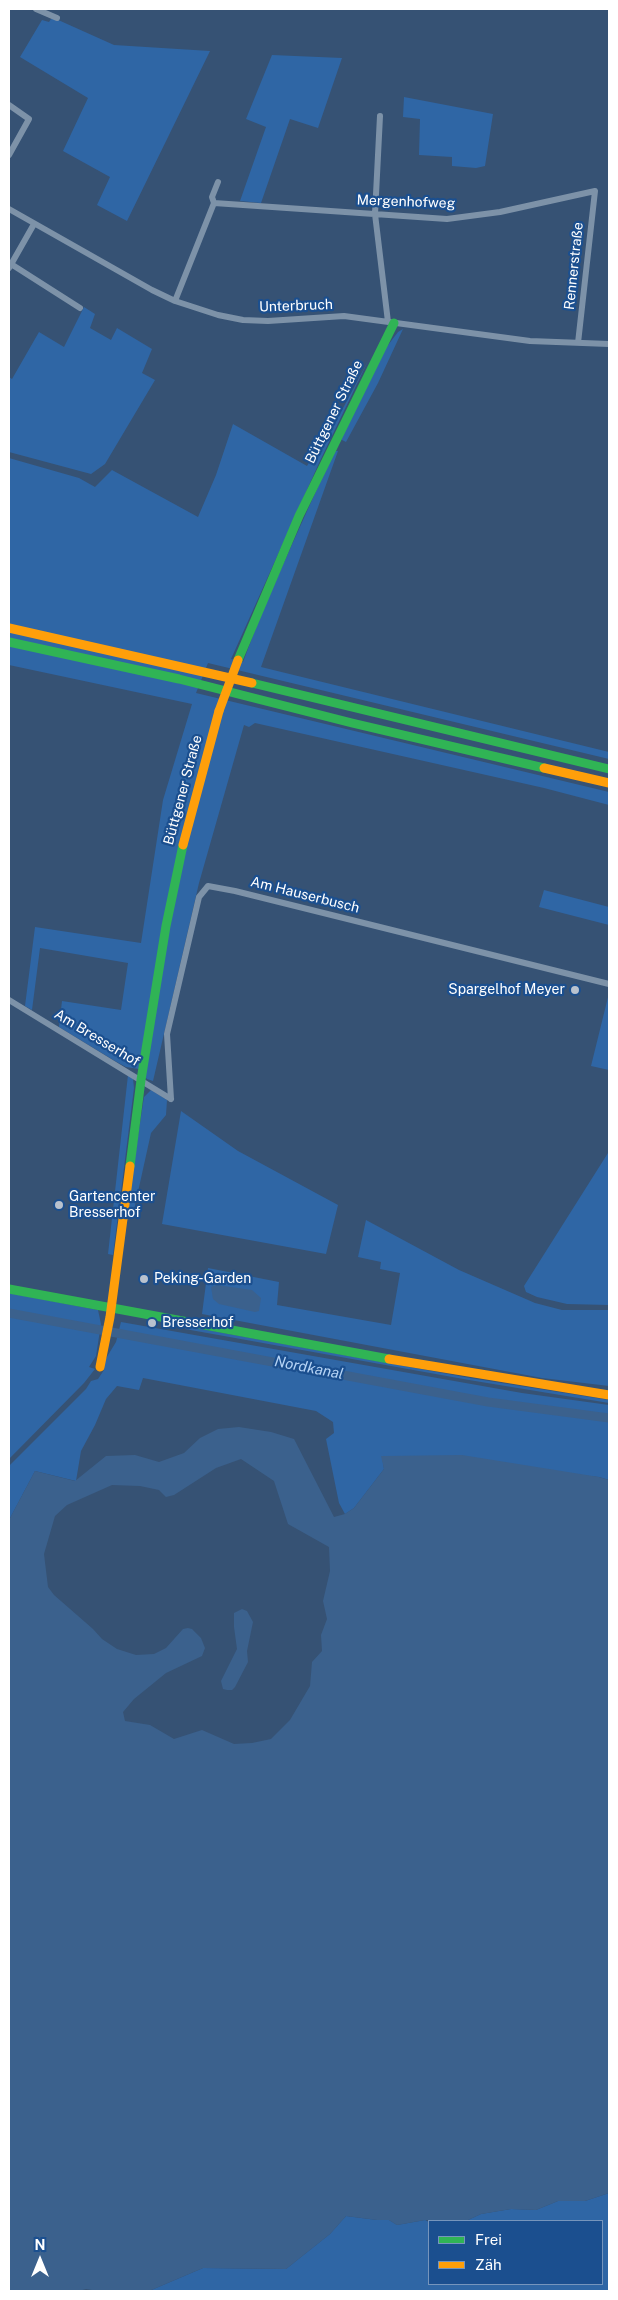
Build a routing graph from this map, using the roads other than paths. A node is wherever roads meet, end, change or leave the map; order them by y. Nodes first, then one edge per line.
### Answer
1 (36, 9) edge
2 (57, 18) dead end
3 (9, 106) edge
4 (380, 116) dead end
5 (9, 155) edge
6 (218, 182) dead end
7 (595, 191) joint
8 (214, 203) junction
9 (9, 209) edge
10 (375, 214) junction
11 (34, 224) junction
12 (10, 266) edge
13 (175, 301) junction
14 (80, 308) dead end
15 (391, 322) junction
16 (578, 343) junction
17 (609, 344) edge
18 (9, 628) edge
19 (9, 642) edge
20 (609, 769) edge
21 (609, 783) edge
22 (609, 984) edge
23 (9, 1000) edge
24 (141, 1080) junction
25 (171, 1099) joint
26 (9, 1289) edge
27 (112, 1303) junction
28 (100, 1367) dead end
29 (609, 1396) edge

1 - 2 street
3 - 5 street
4 - 10 street
6 - 8 street
7 - 10 street, Mergenhofweg
7 - 16 street, Rennerstraße
8 - 10 street, Mergenhofweg
8 - 13 street
9 - 11 street, Unterbruch
10 - 15 street
11 - 12 street
11 - 13 street, Unterbruch
12 - 14 street
13 - 15 street, Unterbruch
15 - 16 street, Unterbruch
15 - 24 main road, Büttgener Straße, bridge
16 - 17 street, Unterbruch
18 - 20 main road
19 - 21 main road
22 - 25 street, Am Hauserbusch
23 - 24 street, Am Bresserhof
24 - 25 street, Am Bresserhof
24 - 27 main road, Büttgener Straße
26 - 27 main road
27 - 28 main road, Büttgener Straße
27 - 29 main road

